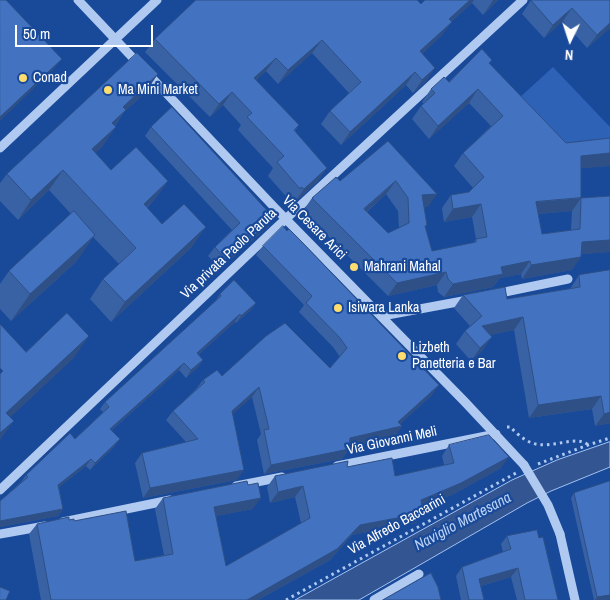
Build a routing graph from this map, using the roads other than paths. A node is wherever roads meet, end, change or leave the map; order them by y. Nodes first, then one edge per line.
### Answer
1 (78, 0) edge
2 (157, 0) edge
3 (523, 0) edge
4 (116, 39) junction
5 (0, 148) edge
6 (286, 219) junction
7 (568, 279) dead end
8 (382, 316) junction
9 (496, 434) junction
10 (332, 467) edge
11 (294, 475) edge
12 (227, 488) edge
13 (0, 490) edge
14 (178, 498) edge
15 (0, 534) edge
16 (419, 574) dead end
17 (374, 600) edge
18 (575, 600) edge

1 - 4 street, Via Cesare Arici
2 - 4 street
3 - 6 street, Via privata Paolo Paruta
4 - 5 street
4 - 6 street, Via Cesare Arici
6 - 8 street, Via Cesare Arici
6 - 13 street, Via privata Paolo Paruta
7 - 8 street
8 - 9 street, Via Cesare Arici
9 - 10 street, Via Giovanni Meli
9 - 18 street, Via Cesare Arici, bridge
11 - 12 street
14 - 15 street
16 - 17 street

